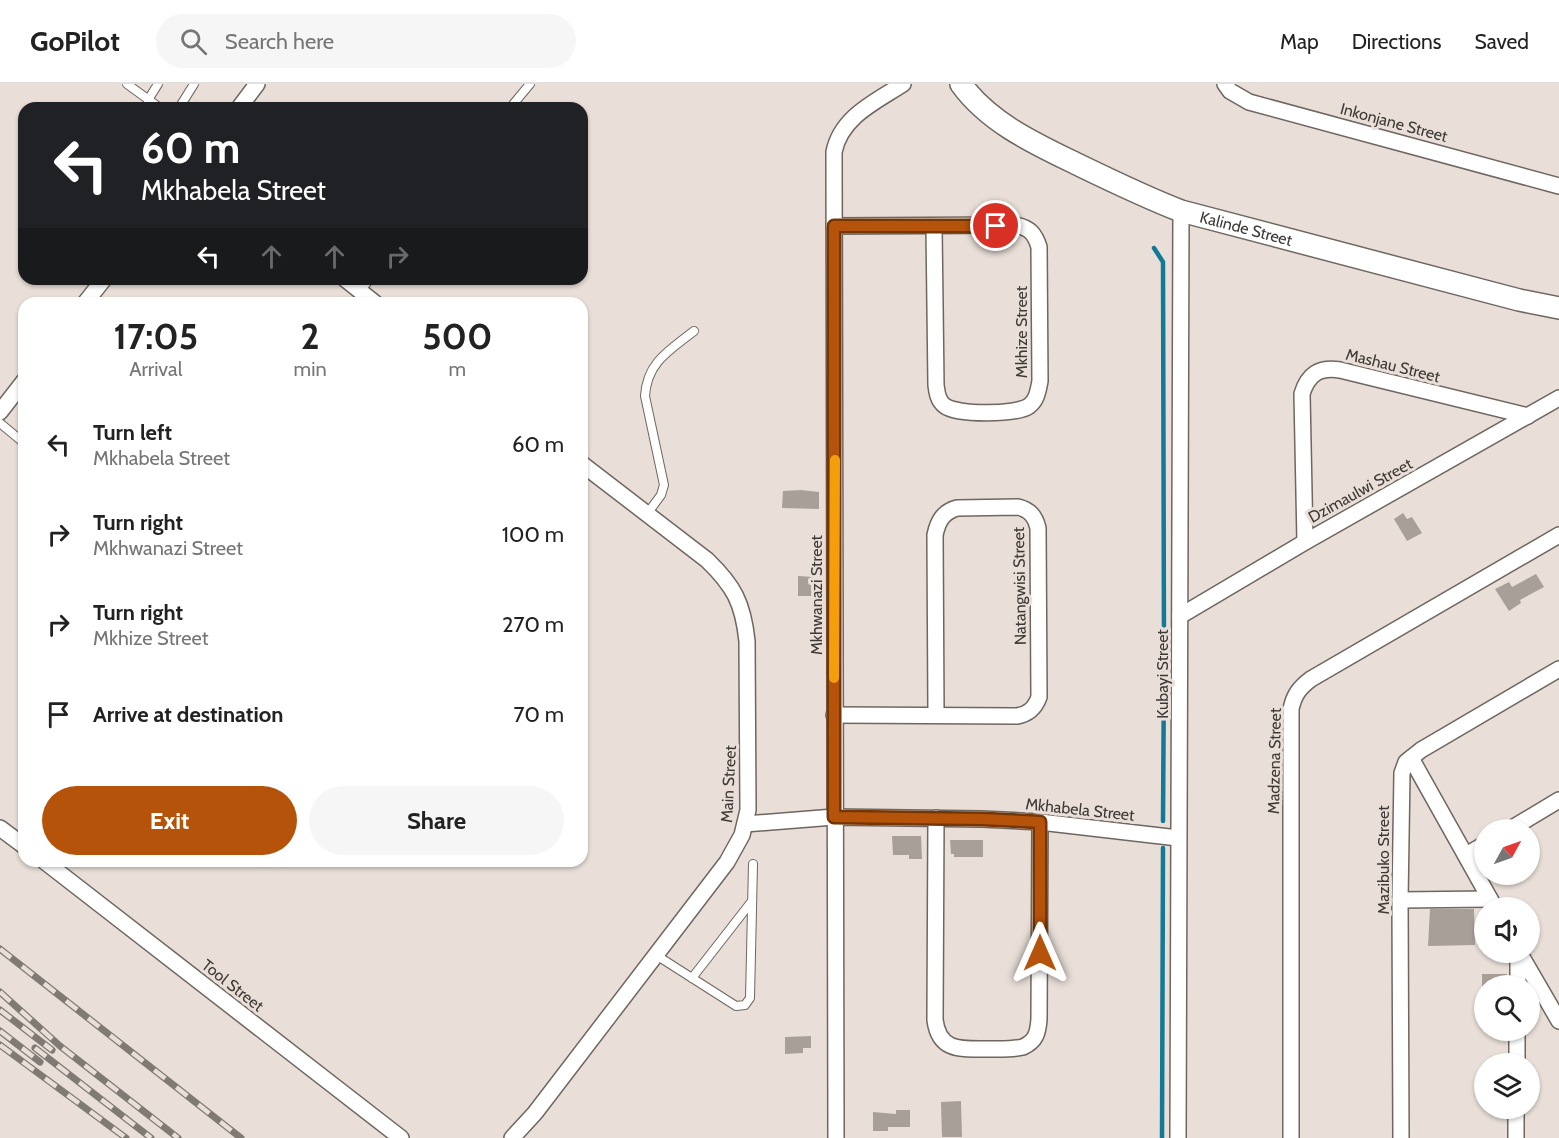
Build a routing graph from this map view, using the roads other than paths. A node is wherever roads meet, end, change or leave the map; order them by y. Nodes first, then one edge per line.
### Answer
1 (127, 84) edge
2 (158, 84) edge
3 (194, 84) edge
4 (257, 84) edge
5 (530, 84) edge
6 (903, 84) edge
7 (961, 84) edge
8 (1226, 84) edge
9 (148, 100) junction
10 (151, 102) edge
11 (182, 102) edge
12 (243, 102) edge
13 (515, 102) edge
14 (1559, 186) edge
15 (1181, 211) junction
16 (834, 226) junction
17 (934, 227) junction
18 (99, 285) edge
19 (90, 297) edge
20 (1559, 308) edge
21 (694, 331) dead end
22 (18, 389) edge
23 (1559, 398) edge
24 (0, 412) edge
25 (1528, 416) junction
26 (0, 423) edge
27 (18, 438) edge
28 (588, 469) edge
29 (647, 514) junction
30 (1559, 535) edge
31 (1305, 542) junction
32 (1180, 616) junction
33 (1559, 669) edge
34 (936, 714) junction
35 (834, 715) junction
36 (1411, 758) junction
37 (1559, 800) edge
38 (834, 817) junction
39 (936, 818) junction
40 (1527, 819) edge
41 (1040, 822) junction
42 (745, 824) junction
43 (0, 828) edge
44 (1178, 838) junction
45 (18, 842) edge
46 (1474, 850) edge
47 (1466, 855) junction
48 (753, 864) dead end
49 (52, 867) edge
50 (1490, 897) edge
51 (752, 900) junction
52 (1400, 900) junction
53 (1474, 902) edge
54 (656, 955) junction
55 (1525, 963) edge
56 (692, 978) junction
57 (1559, 1022) edge
58 (1516, 1119) edge
59 (400, 1138) edge
60 (512, 1138) edge
61 (836, 1138) edge
62 (1178, 1138) edge
63 (1291, 1138) edge
64 (1401, 1138) edge
65 (1516, 1138) edge

1 - 9 lane
2 - 9 lane
3 - 11 lane
4 - 12 street
5 - 13 lane
6 - 16 street, Mkhwanazi Street
7 - 15 street, Kalinde Street
8 - 14 street, Inkonjane Street
9 - 10 lane
15 - 20 street, Kalinde Street
15 - 32 street, Kubayi Street
16 - 17 street, Mkhize Street
16 - 35 street, Mkhwanazi Street
17 - 17 street, Mkhize Street
18 - 19 street
21 - 29 lane
22 - 24 street
23 - 25 street, Dzimaulwi Street
25 - 31 street, Dzimaulwi Street
25 - 31 street, Mashau Street
26 - 27 lane
28 - 29 street, Main Street
29 - 42 street, Main Street
30 - 63 street, Madzena Street
31 - 32 street, Dzimaulwi Street
32 - 44 street, Kubayi Street
33 - 36 street
34 - 34 street, Natangwisi Street
34 - 35 street, Natangwisi Street
35 - 38 street, Mkhwanazi Street
36 - 47 street
36 - 52 street, Mazibuko Street
37 - 40 street
38 - 39 street, Mkhabela Street
38 - 42 street, Mkhabela Street
38 - 61 street, Mkhwanazi Street
39 - 41 street, Mkhabela Street
39 - 41 street
41 - 44 street, Mkhabela Street
42 - 54 street, Main Street
43 - 45 street
44 - 62 street, Kubayi Street
46 - 47 street
47 - 50 street
48 - 51 lane
49 - 59 street, Tool Street
51 - 56 lane
51 - 56 lane
52 - 53 street
52 - 64 street, Mazibuko Street
54 - 56 lane
54 - 60 street, Main Street
55 - 57 street
58 - 65 street

